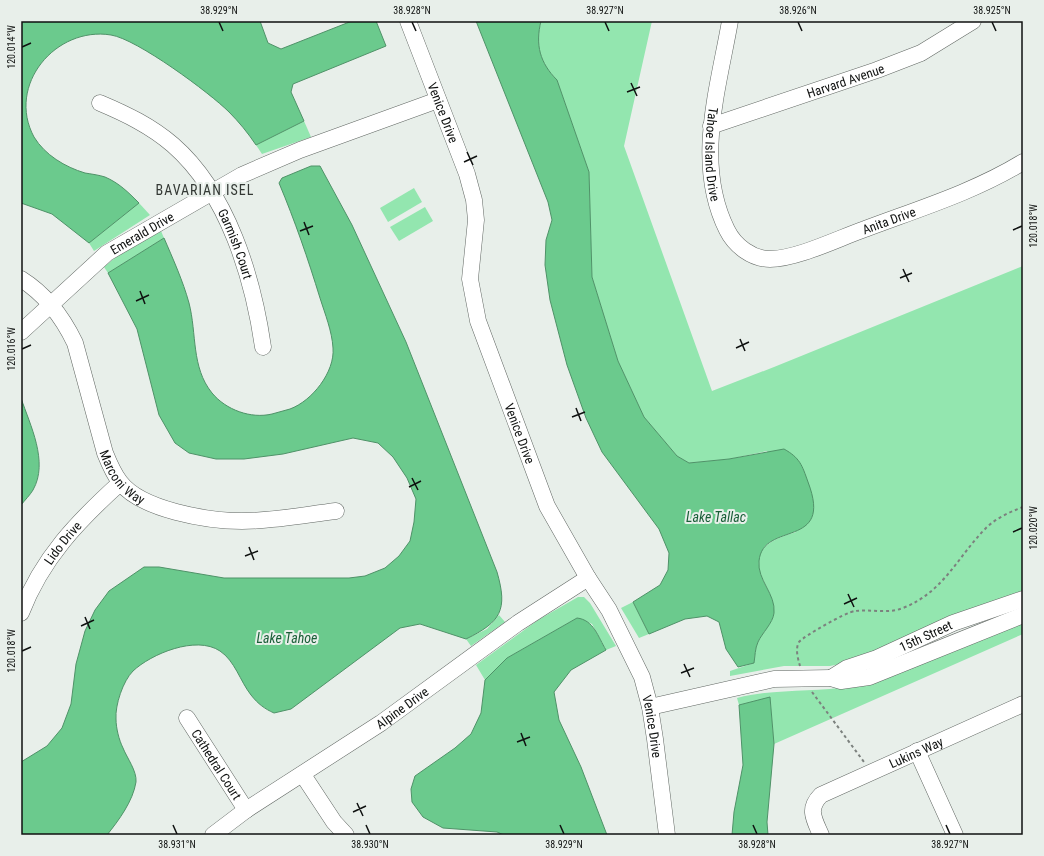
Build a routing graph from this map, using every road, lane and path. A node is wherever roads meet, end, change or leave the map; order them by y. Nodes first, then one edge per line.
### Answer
1 (408, 21) edge
2 (730, 21) edge
3 (973, 21) edge
4 (438, 100) junction
5 (100, 103) dead end
6 (711, 126) junction
7 (1023, 162) edge
8 (212, 193) junction
9 (750, 254) joint
10 (21, 279) edge
11 (50, 305) junction
12 (21, 332) edge
13 (263, 347) dead end
14 (120, 483) junction
15 (1023, 507) edge
16 (336, 511) dead end
17 (588, 578) junction
18 (1023, 599) edge
19 (21, 613) edge
20 (1023, 616) edge
21 (831, 678) junction
22 (805, 679) junction
23 (1023, 704) edge
24 (650, 707) junction
25 (187, 718) dead end
26 (917, 751) junction
27 (870, 772) junction
28 (303, 774) junction
29 (246, 810) junction
30 (213, 835) edge
31 (346, 835) edge
32 (667, 835) edge
33 (821, 835) edge
34 (955, 835) edge

1 - 4 street, Venice Drive
2 - 6 street, Tahoe Island Drive
3 - 6 street, Harvard Avenue
4 - 8 street, Emerald Drive
4 - 17 street, Venice Drive
5 - 8 street, Garmish Court
6 - 9 street, Tahoe Island Drive
7 - 9 street, Anita Drive
8 - 11 street, Emerald Drive
8 - 13 street, Garmish Court
10 - 11 street, Marconi Way
11 - 12 street, Emerald Drive
11 - 14 street, Marconi Way
14 - 16 street, Marconi Way
14 - 19 street, Lido Drive
15 - 22 path
17 - 24 street, Venice Drive
17 - 28 street, Alpine Drive
18 - 21 street, 15th Street
20 - 21 street, 15th Street
21 - 22 street, 15th Street
22 - 24 street, 15th Street
22 - 27 path
23 - 26 street, Lukins Way
24 - 32 street, Venice Drive
25 - 29 street, Cathedral Court
26 - 27 street, Lukins Way
26 - 34 street
27 - 33 street, Lukins Way
28 - 29 street, Alpine Drive
28 - 31 street
29 - 30 street, Alpine Drive

